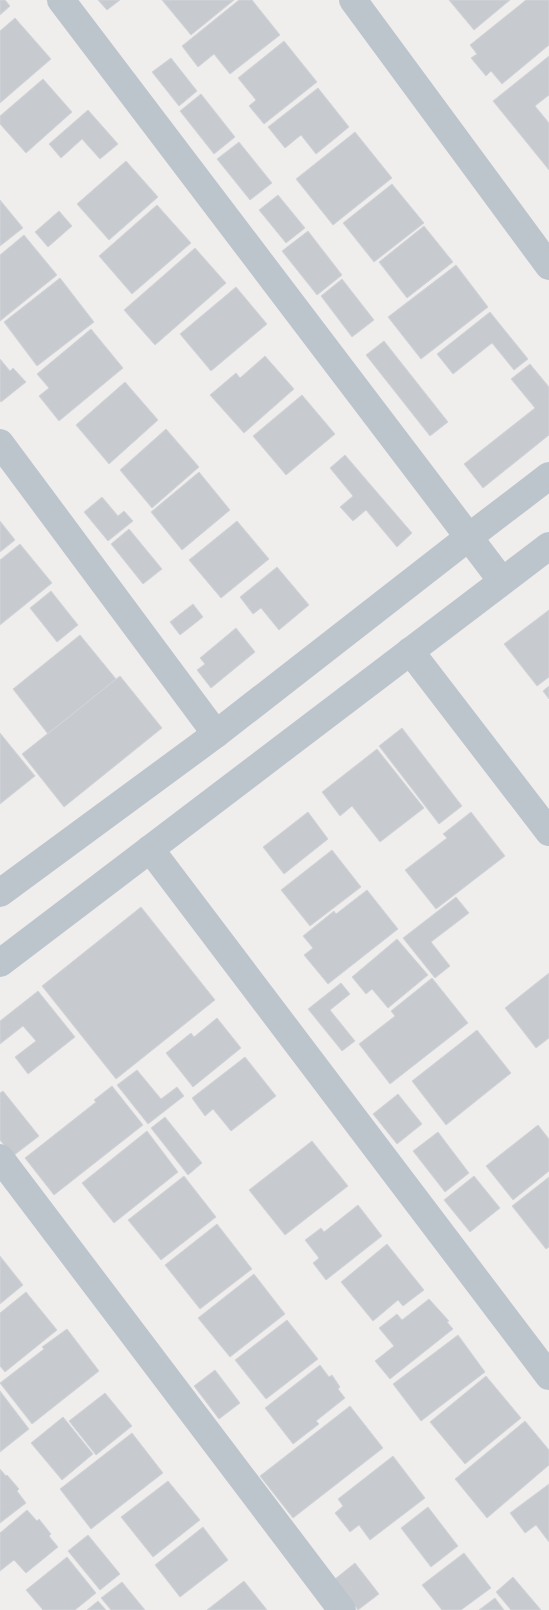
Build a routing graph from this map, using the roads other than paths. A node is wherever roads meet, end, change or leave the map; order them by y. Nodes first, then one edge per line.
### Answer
1 (61, 0) edge
2 (353, 0) edge
3 (549, 266) edge
4 (0, 443) edge
5 (549, 476) edge
6 (469, 537) junction
7 (549, 546) edge
8 (502, 581) junction
9 (410, 652) junction
10 (216, 734) junction
11 (549, 832) edge
12 (150, 849) junction
13 (0, 893) edge
14 (0, 963) edge
15 (0, 1158) edge
16 (549, 1376) edge
17 (342, 1610) edge

1 - 6 street
2 - 3 street
4 - 10 street
5 - 6 street
6 - 8 street
6 - 10 street
7 - 8 street
8 - 9 street
9 - 11 street
9 - 12 street
10 - 13 street
12 - 14 street
12 - 16 street
15 - 17 street

